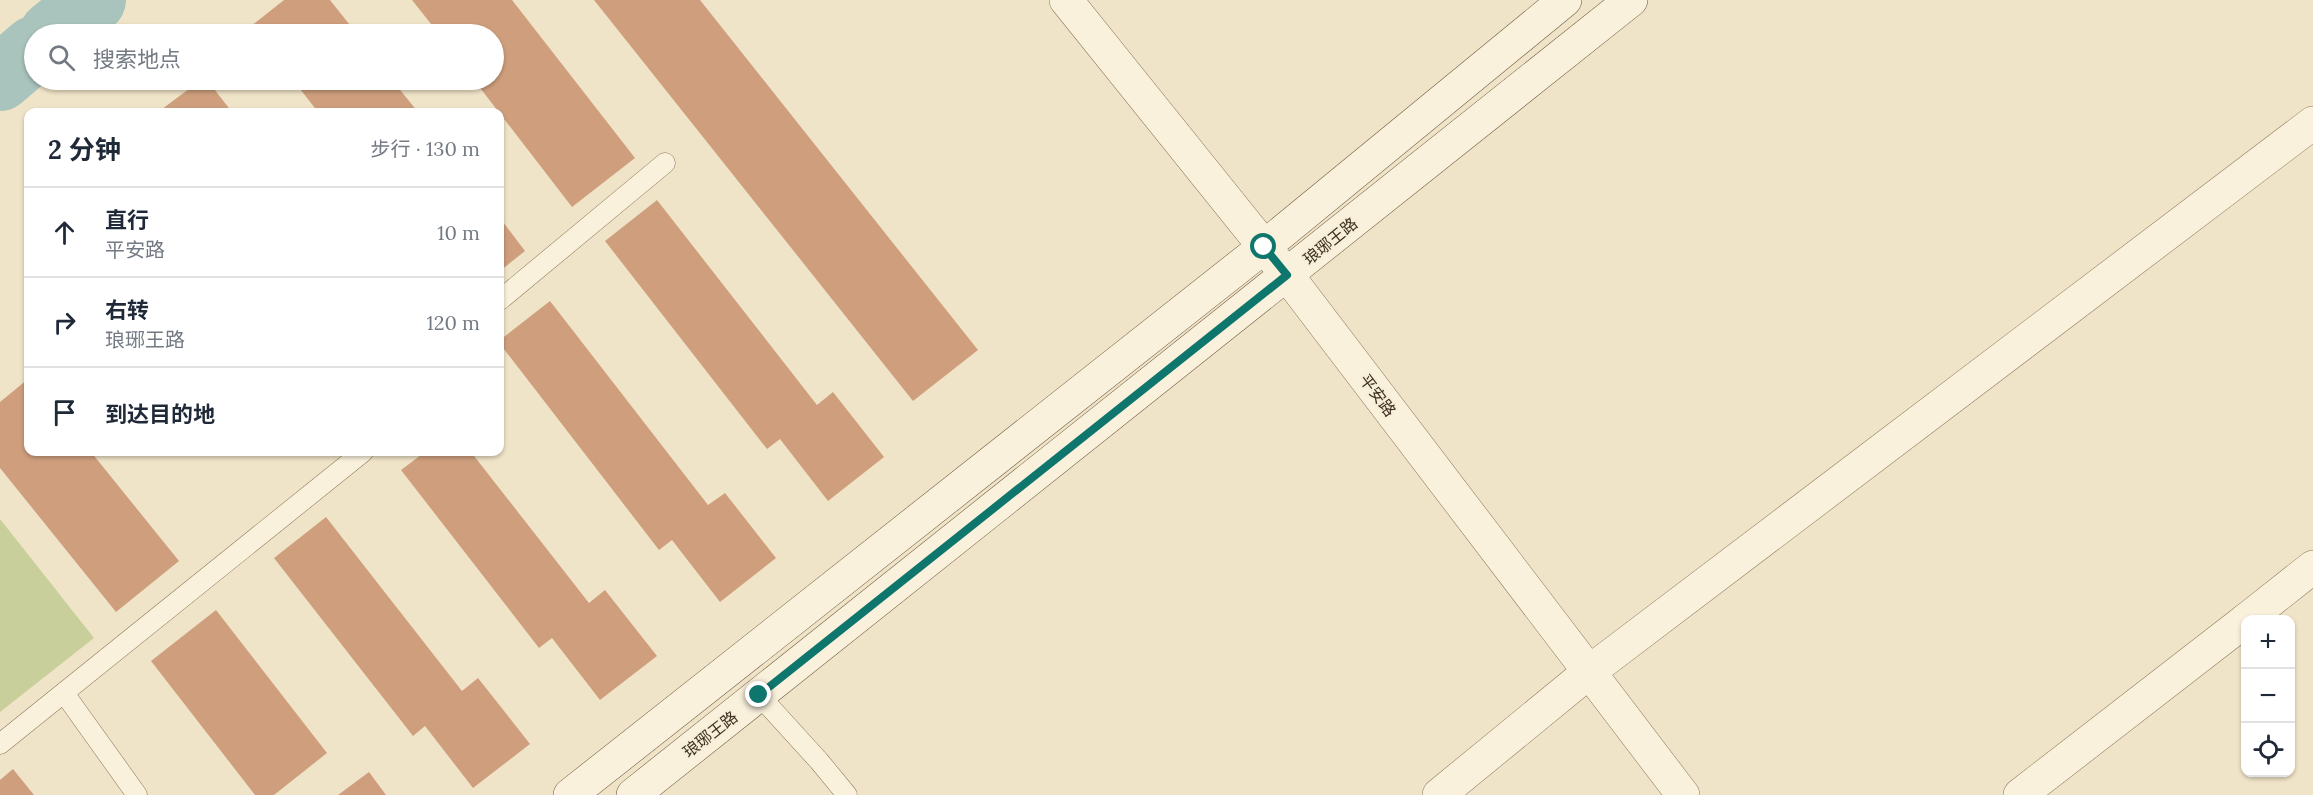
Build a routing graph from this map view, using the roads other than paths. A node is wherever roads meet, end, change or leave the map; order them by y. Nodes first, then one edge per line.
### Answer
1 (1066, 0) edge
2 (1565, 0) edge
3 (1631, 0) edge
4 (2313, 123) edge
5 (665, 163) dead end
6 (1264, 247) junction
7 (1287, 275) junction
8 (504, 297) edge
9 (358, 456) edge
10 (2313, 567) edge
11 (2252, 615) edge
12 (2241, 624) edge
13 (1589, 672) junction
14 (64, 693) junction
15 (759, 695) junction
16 (0, 744) edge
17 (137, 795) edge
18 (570, 795) edge
19 (633, 795) edge
20 (847, 795) edge
21 (1438, 795) edge
22 (1683, 795) edge
23 (2020, 795) edge

1 - 6 main road, 平安路
2 - 6 main road
3 - 7 main road, 琅琊王路
4 - 13 main road
5 - 8 lane
6 - 7 main road, 平安路
6 - 18 main road
7 - 13 main road, 平安路
7 - 15 main road, 琅琊王路
9 - 14 lane
10 - 11 main road
12 - 23 main road
13 - 21 main road
13 - 22 main road, 平安路
14 - 16 lane
14 - 17 lane
15 - 19 main road, 琅琊王路
15 - 20 lane

